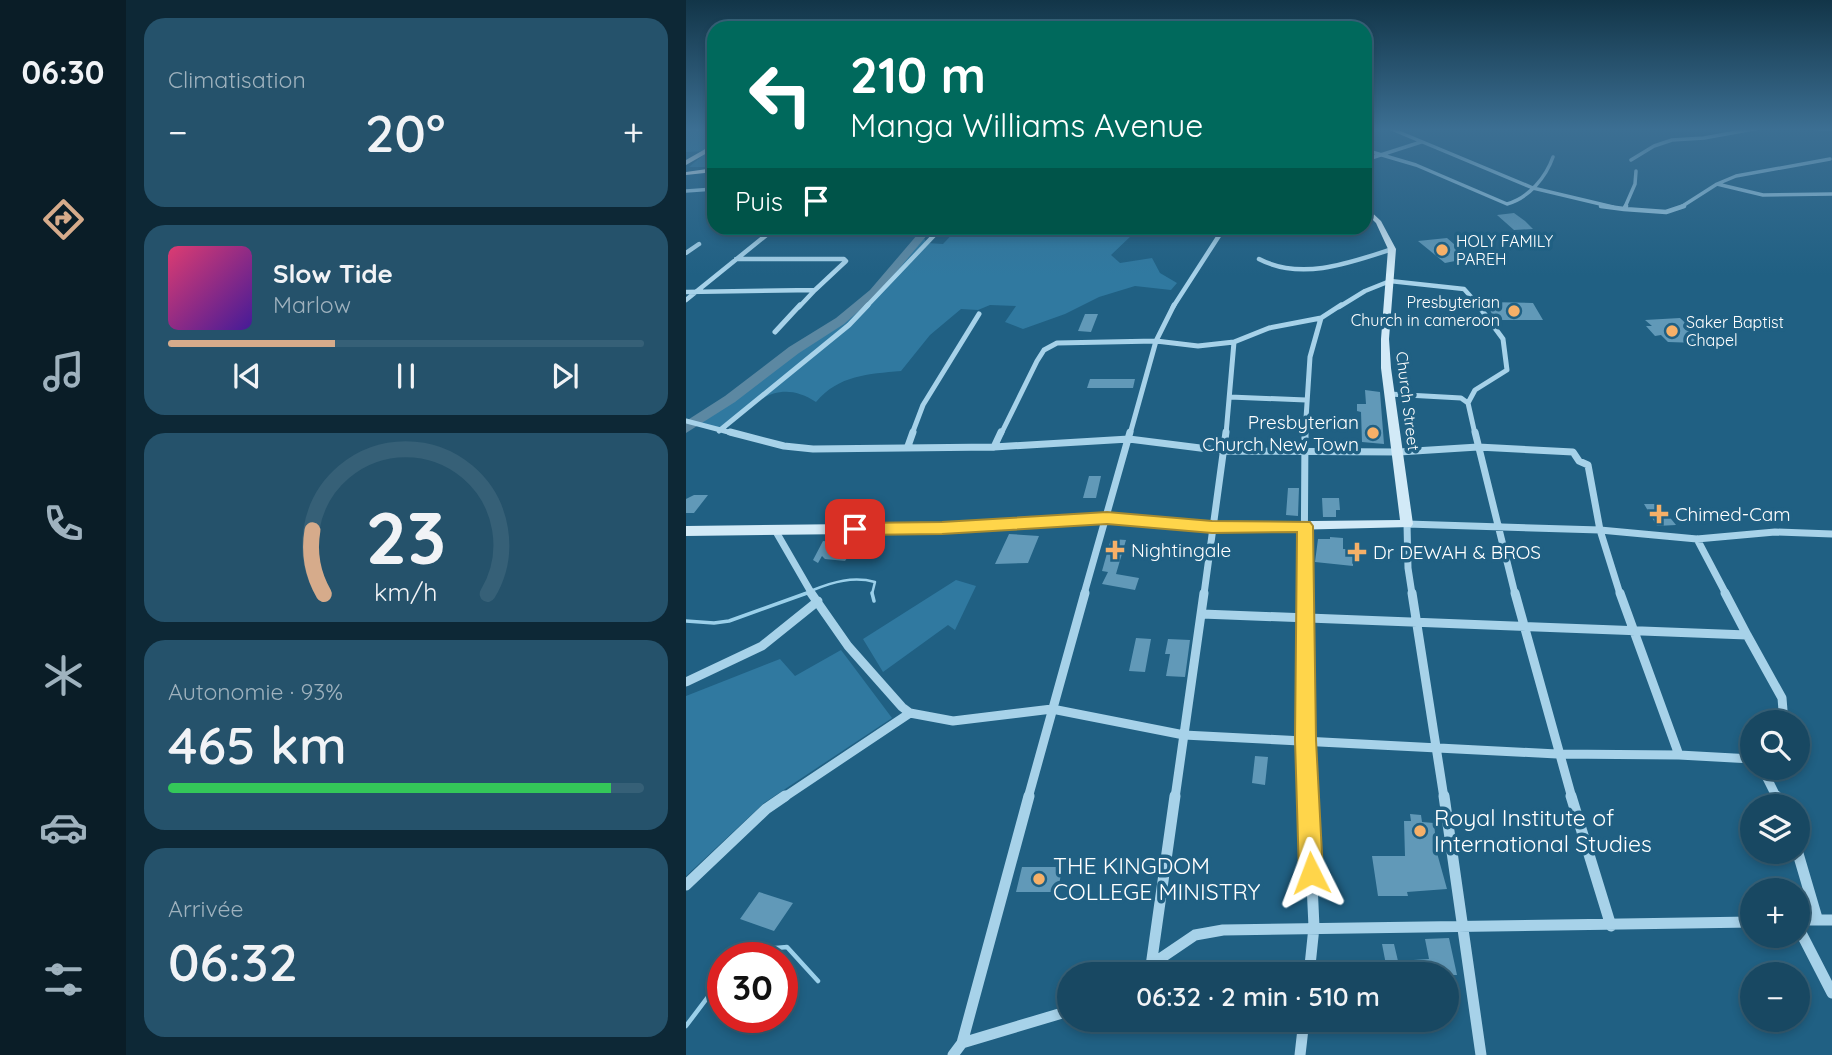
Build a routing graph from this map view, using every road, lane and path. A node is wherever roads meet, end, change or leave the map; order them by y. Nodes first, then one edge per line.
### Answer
1 (1446, 177) edge
2 (1509, 177) edge
3 (1544, 177) edge
4 (1636, 177) edge
5 (1731, 177) edge
6 (1717, 184) junction
7 (1531, 186) junction
8 (707, 190) edge
9 (686, 191) edge
10 (1832, 194) edge
11 (1624, 209) junction
12 (1372, 215) edge
13 (766, 235) edge
14 (934, 235) edge
15 (1220, 235) edge
16 (699, 244) dead end
17 (1392, 248) junction
18 (686, 253) edge
19 (1259, 259) dead end
20 (736, 260) junction
21 (1390, 281) junction
22 (815, 290) junction
23 (686, 292) edge
24 (697, 292) junction
25 (686, 300) edge
26 (979, 314) dead end
27 (1321, 318) junction
28 (775, 332) dead end
29 (1156, 341) junction
30 (1234, 342) junction
31 (1389, 394) junction
32 (1230, 397) junction
33 (1306, 400) junction
34 (1468, 403) junction
35 (686, 421) edge
36 (719, 431) junction
37 (1129, 439) junction
38 (908, 446) junction
39 (994, 447) junction
40 (1478, 447) junction
41 (1224, 451) junction
42 (1399, 452) junction
43 (1304, 453) junction
44 (1107, 518) junction
45 (1407, 524) junction
46 (1305, 526) junction
47 (1212, 527) junction
48 (1499, 528) junction
49 (775, 530) junction
50 (1600, 530) junction
51 (686, 531) edge
52 (1832, 534) edge
53 (1697, 539) junction
54 (813, 595) junction
55 (1202, 614) junction
56 (1306, 621) junction
57 (1417, 622) junction
58 (1521, 625) junction
59 (1631, 628) junction
60 (1747, 635) junction
61 (686, 682) edge
62 (1052, 709) junction
63 (1783, 710) edge
64 (910, 713) junction
65 (1184, 735) junction
66 (1305, 740) junction
67 (1437, 746) junction
68 (1557, 754) junction
69 (1679, 755) junction
70 (1740, 758) edge
71 (1801, 864) edge
72 (686, 885) edge
73 (1817, 918) junction
74 (1810, 920) edge
75 (1832, 920) edge
76 (1740, 922) edge
77 (1463, 925) junction
78 (1611, 926) junction
79 (1314, 927) junction
80 (1810, 948) edge
81 (1152, 962) edge
82 (1157, 962) edge
83 (1310, 962) edge
84 (1832, 993) edge
85 (1057, 1014) edge
86 (1303, 1032) edge
87 (962, 1042) junction
88 (953, 1055) edge
89 (1300, 1055) edge
90 (1481, 1055) edge

1 - 7 street
2 - 7 street
3 - 7 street
4 - 11 street
5 - 6 street
6 - 10 street
6 - 11 street
7 - 11 street
8 - 9 street
12 - 17 main road
13 - 20 street
14 - 36 street
15 - 29 street
16 - 18 street
17 - 19 street
17 - 21 main road, Church Street
20 - 22 street
20 - 24 street
21 - 27 street
21 - 31 main road, Church Street
21 - 34 street
22 - 24 street
22 - 28 street
23 - 24 street
24 - 25 street
26 - 38 street
27 - 30 street
27 - 33 street
29 - 30 street
29 - 37 street
29 - 39 street
30 - 32 street
31 - 34 street
31 - 42 main road, Church Street
32 - 33 street
32 - 41 street
33 - 43 street
34 - 40 street
35 - 36 street
36 - 38 street
37 - 39 street
37 - 41 street
37 - 44 street
38 - 39 street
40 - 42 street
40 - 48 street
40 - 50 street
41 - 43 street
41 - 47 street
42 - 43 street
42 - 45 main road, Church Street
43 - 46 street
44 - 47 main road
44 - 49 main road
44 - 62 street
45 - 46 main road
45 - 48 street
45 - 57 street
46 - 47 main road
46 - 56 street
47 - 55 street
48 - 50 street
48 - 58 street
49 - 51 main road
49 - 54 street
50 - 53 street
50 - 59 street
52 - 53 street
53 - 60 street
54 - 61 street
54 - 64 street
55 - 56 street
55 - 65 street
56 - 57 street
56 - 66 street
57 - 58 street
57 - 67 street
58 - 59 street
58 - 68 street
59 - 60 street
59 - 69 street
60 - 63 street
62 - 64 street
62 - 65 street
62 - 87 street
64 - 72 street
65 - 66 street
65 - 81 street
66 - 67 street
66 - 79 street
67 - 68 street
67 - 77 street
68 - 69 street
68 - 78 street
69 - 70 street
71 - 73 street
73 - 74 street
73 - 75 street
76 - 78 street
77 - 78 street
77 - 79 street
77 - 90 street
79 - 82 street
79 - 83 street
80 - 84 street
85 - 87 street
86 - 89 street
87 - 88 street

